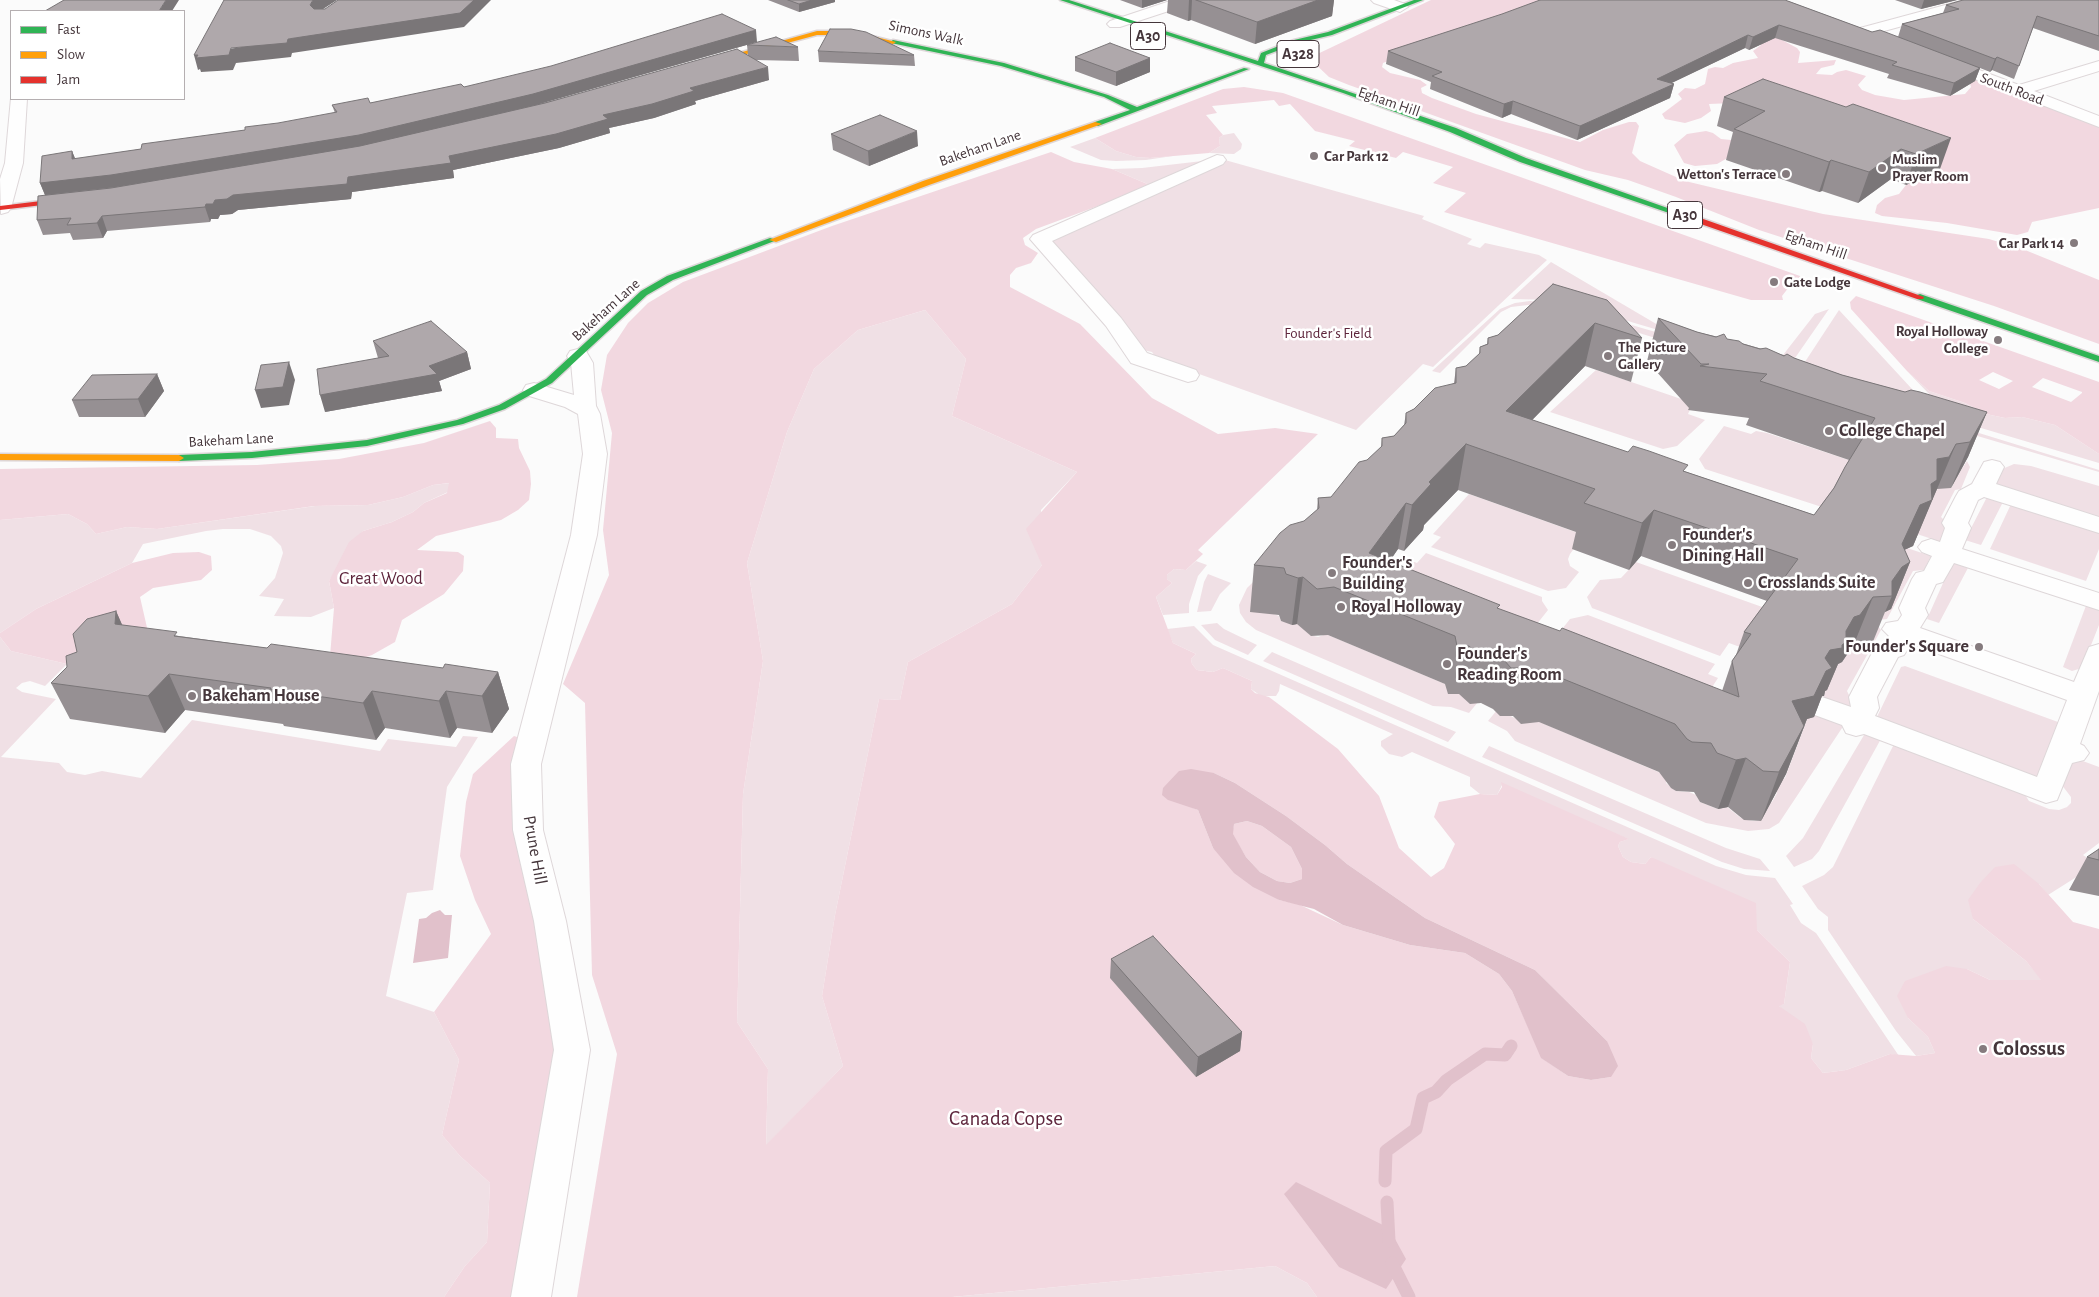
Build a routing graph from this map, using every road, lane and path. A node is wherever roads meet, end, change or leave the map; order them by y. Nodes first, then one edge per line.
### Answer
1 (1050, 0) edge
2 (1063, 0) edge
3 (1188, 0) edge
4 (1380, 0) edge
5 (1420, 0) edge
6 (1980, 0) edge
7 (1400, 7) junction
8 (1121, 22) junction
9 (1848, 24) edge
10 (1866, 31) junction
11 (1330, 34) junction
12 (1893, 42) edge
13 (1306, 51) dead end
14 (1928, 56) edge
15 (1286, 58) dead end
16 (1260, 64) junction
17 (2099, 66) edge
18 (690, 67) edge
19 (1246, 69) junction
20 (2017, 91) junction
21 (19, 100) edge
22 (1137, 110) junction
23 (2099, 122) edge
24 (1217, 160) dead end
25 (1523, 160) junction
26 (87, 198) edge
27 (1, 208) edge
28 (578, 356) junction
29 (2099, 359) edge
30 (1188, 375) dead end
31 (534, 390) junction
32 (584, 408) junction
33 (0, 457) edge
34 (2099, 525) edge
35 (1938, 549) junction
36 (2099, 602) edge
37 (1900, 630) junction
38 (2099, 653) edge
39 (2083, 695) junction
40 (1822, 706) edge
41 (1858, 724) junction
42 (531, 1297) edge

1 - 8 main road, A30
2 - 8 main road, A30
3 - 8 street
4 - 7 street
5 - 7 main road, A328
6 - 10 street
7 - 11 main road, A328
8 - 16 main road, A30
8 - 19 main road, A30
9 - 10 street
10 - 12 street
11 - 13 main road, A328
11 - 16 main road
14 - 20 street, South Road
15 - 16 main road, A328
16 - 19 main road, A328
16 - 25 main road, Egham Hill / A30
17 - 20 street
18 - 22 main road, Simons Walk
19 - 22 main road, Bakeham Lane
19 - 25 main road, Egham Hill / A30
20 - 23 street, South Road
21 - 27 street
22 - 28 main road, Bakeham Lane
24 - 30 street
25 - 29 main road, Egham Hill / A30
26 - 27 main road
28 - 31 main road, Bakeham Lane
28 - 32 street, Prune Hill
31 - 32 street
31 - 33 main road, Bakeham Lane
32 - 42 street, Prune Hill
34 - 35 street
35 - 36 street
35 - 37 street
37 - 39 street
37 - 41 street
38 - 39 street
39 - 41 street
40 - 41 street

